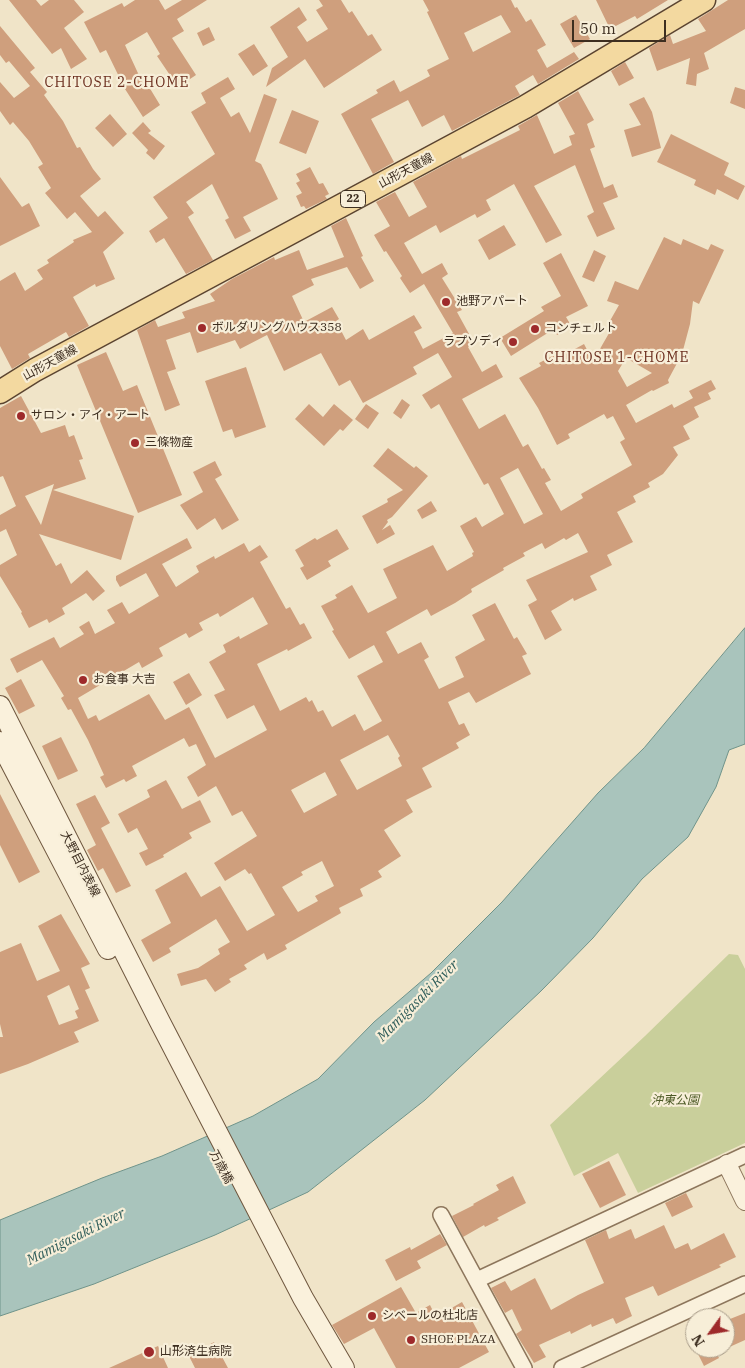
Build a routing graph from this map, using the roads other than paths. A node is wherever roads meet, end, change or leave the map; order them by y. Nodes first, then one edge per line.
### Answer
1 (704, 0) edge
2 (0, 392) edge
3 (0, 706) edge
4 (0, 742) edge
5 (154, 1025) junction
6 (745, 1155) edge
7 (727, 1164) junction
8 (745, 1201) edge
9 (441, 1215) dead end
10 (477, 1280) junction
11 (745, 1284) edge
12 (299, 1302) junction
13 (330, 1368) edge
14 (344, 1368) edge
15 (524, 1368) edge
16 (562, 1368) edge

1 - 2 main road, 山形天童線 / 22
3 - 5 main road, 大野目内表線
4 - 5 main road, 大野目内表線
5 - 12 main road, 万歳橋
6 - 7 street
7 - 8 street
7 - 10 street
9 - 10 street
10 - 15 street
11 - 16 street
12 - 13 main road
12 - 14 main road

